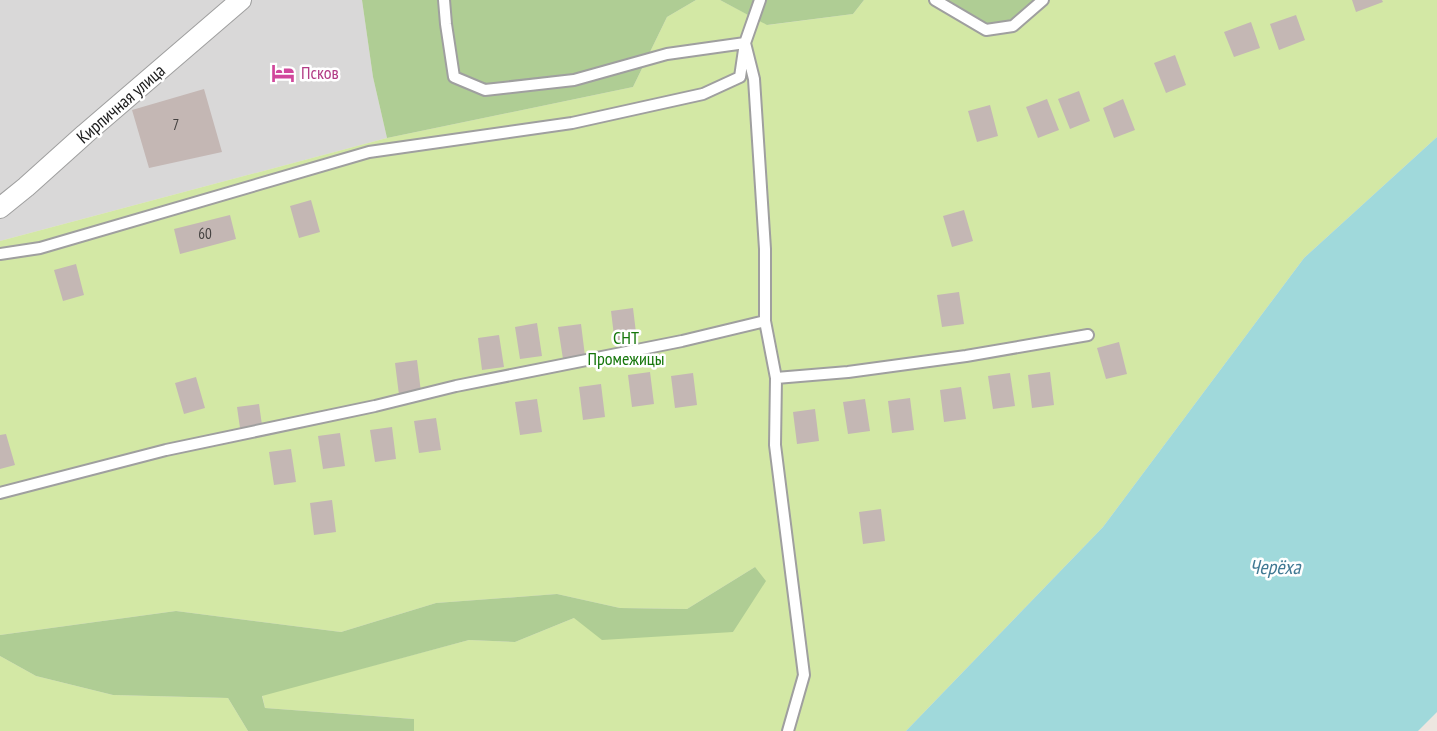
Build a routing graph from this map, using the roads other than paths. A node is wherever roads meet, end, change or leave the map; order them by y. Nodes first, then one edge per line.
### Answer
1 (241, 0) edge
2 (444, 0) edge
3 (760, 0) edge
4 (935, 0) edge
5 (1043, 0) edge
6 (745, 43) junction
7 (0, 208) edge
8 (0, 254) edge
9 (765, 321) junction
10 (1088, 334) dead end
11 (776, 378) junction
12 (0, 493) edge
13 (788, 731) edge

1 - 7 street, Кирпичная улица
2 - 6 lane
3 - 6 lane
4 - 5 lane
6 - 8 lane
6 - 9 lane
9 - 11 lane
9 - 12 lane
10 - 11 lane
11 - 13 lane

